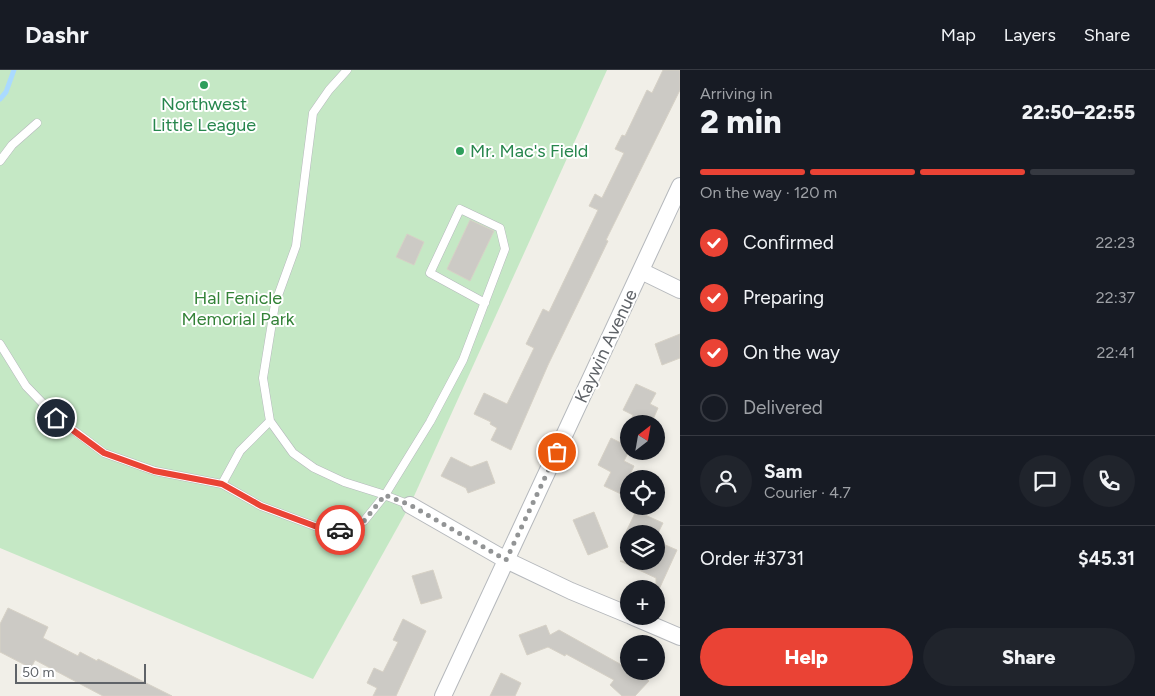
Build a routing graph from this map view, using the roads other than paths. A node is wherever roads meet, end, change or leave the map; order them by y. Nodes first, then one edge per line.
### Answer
1 (347, 70) edge
2 (38, 123) dead end
3 (0, 161) edge
4 (680, 186) edge
5 (641, 271) junction
6 (680, 290) edge
7 (485, 303) junction
8 (0, 344) edge
9 (270, 421) junction
10 (222, 484) junction
11 (385, 495) junction
12 (410, 505) joint
13 (506, 560) junction
14 (620, 612) edge
15 (651, 625) edge
16 (680, 637) edge
17 (443, 696) edge

1 - 9 lane
2 - 3 lane
4 - 5 street, Kaywin Avenue
5 - 6 street
5 - 13 street, Kaywin Avenue
7 - 7 lane
7 - 11 lane
8 - 10 lane
9 - 10 lane
9 - 11 lane
10 - 11 lane
11 - 12 lane
12 - 13 street
13 - 14 street
13 - 17 street, Kaywin Avenue
15 - 16 street

